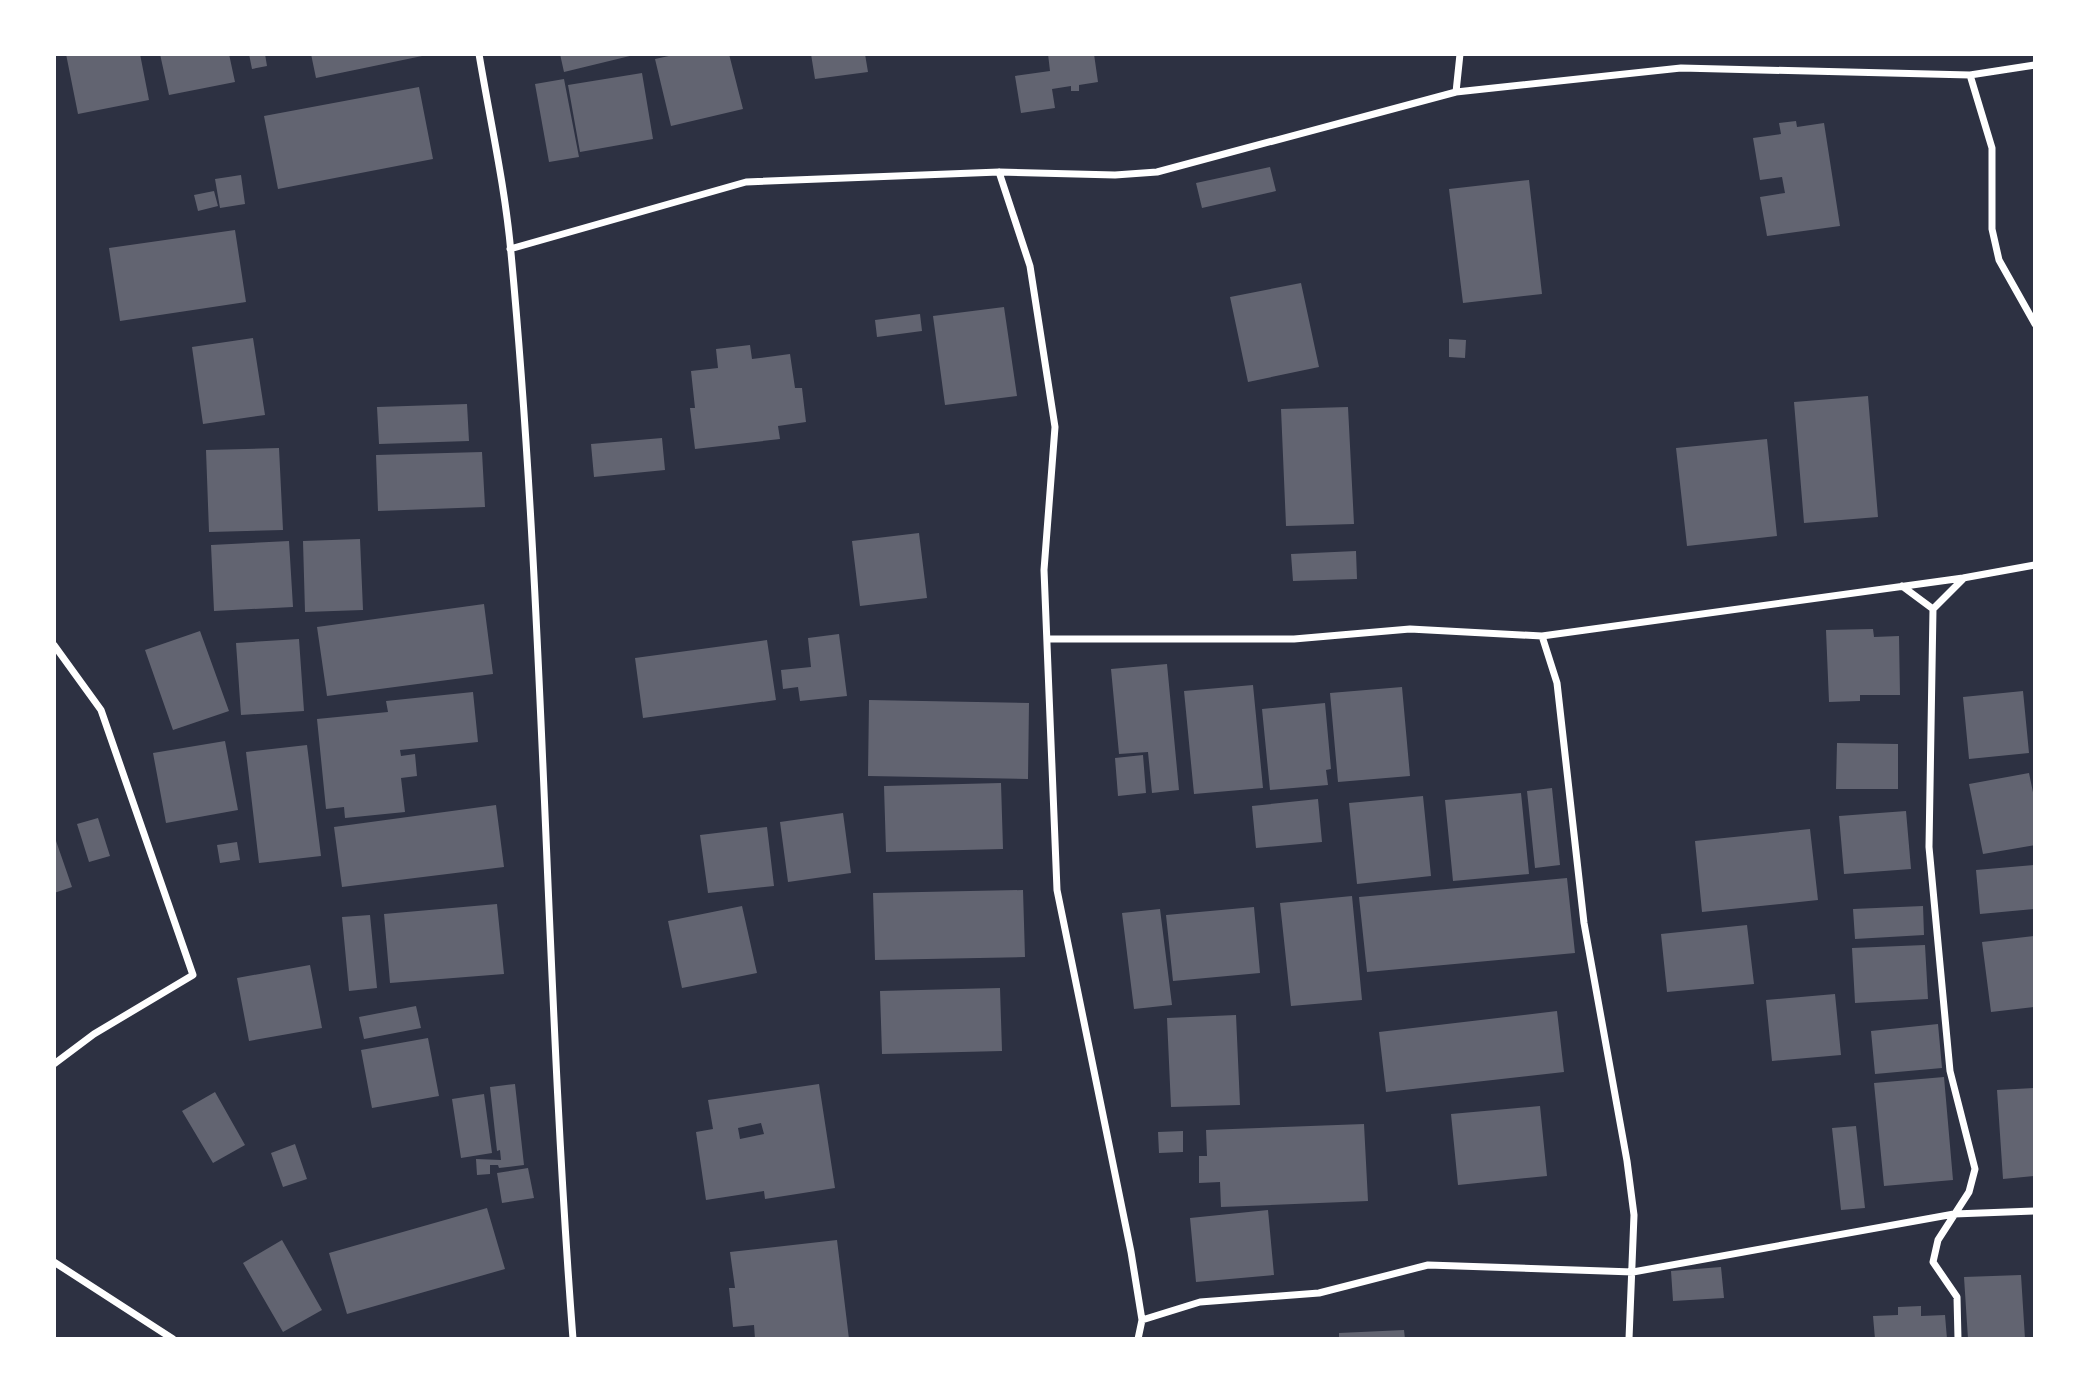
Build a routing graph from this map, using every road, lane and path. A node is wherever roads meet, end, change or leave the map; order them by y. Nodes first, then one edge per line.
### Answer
1 (479, 54) edge
2 (1460, 54) edge
3 (2035, 65) edge
4 (1970, 75) junction
5 (1456, 92) junction
6 (999, 172) junction
7 (510, 249) junction
8 (2035, 324) edge
9 (2035, 565) edge
10 (1963, 579) junction
11 (1902, 586) junction
12 (1933, 609) junction
13 (1542, 636) junction
14 (1049, 639) junction
15 (54, 645) edge
16 (54, 1065) edge
17 (2035, 1211) edge
18 (1954, 1214) junction
19 (54, 1262) edge
20 (1633, 1272) junction
21 (1142, 1320) junction
22 (173, 1339) edge
23 (573, 1339) edge
24 (1138, 1339) edge
25 (1629, 1339) edge
26 (1958, 1339) edge

1 - 7 street
2 - 5 street
3 - 4 street
4 - 5 street
4 - 8 street
5 - 6 street
6 - 7 street
6 - 14 street
7 - 23 street
9 - 10 street
10 - 11 street
10 - 12 street
11 - 12 street
11 - 13 street
12 - 18 street
13 - 14 street
13 - 20 street
14 - 21 street
15 - 16 street
17 - 18 street
18 - 20 street
18 - 26 street
19 - 22 street
20 - 21 street
20 - 25 street
21 - 24 street

